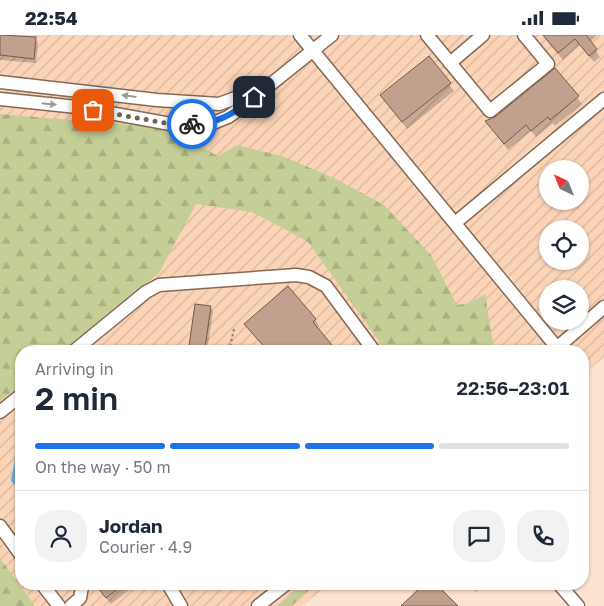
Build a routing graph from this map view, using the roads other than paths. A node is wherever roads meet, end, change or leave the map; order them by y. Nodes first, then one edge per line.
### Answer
1 (300, 35) edge
2 (332, 35) edge
3 (427, 35) edge
4 (483, 35) edge
5 (524, 35) edge
6 (313, 51) junction
7 (450, 63) junction
8 (291, 69) junction
9 (0, 81) edge
10 (0, 99) edge
11 (604, 99) edge
12 (157, 100) junction
13 (156, 121) junction
14 (455, 223) junction
15 (604, 307) edge
16 (81, 345) edge
17 (370, 345) edge
18 (556, 345) edge
19 (560, 345) edge
20 (15, 400) edge
21 (0, 412) edge
22 (0, 526) edge
23 (15, 547) edge
24 (47, 590) edge
25 (81, 590) edge
26 (172, 590) edge
27 (278, 590) edge
28 (564, 590) edge
29 (59, 606) edge
30 (71, 606) edge
31 (181, 606) edge
32 (258, 606) edge
33 (578, 606) edge

1 - 6 lane
2 - 6 lane
3 - 7 lane
4 - 7 lane
5 - 7 lane
6 - 8 lane
6 - 14 lane
8 - 12 lane
8 - 13 lane
12 -> 9 lane
10 -> 13 lane
11 - 14 lane
12 - 13 lane
14 - 18 lane
15 - 19 lane
16 - 17 lane
20 - 21 lane
22 - 23 lane
24 - 29 lane
25 - 30 lane
26 - 31 lane
27 - 32 lane
28 - 33 lane

